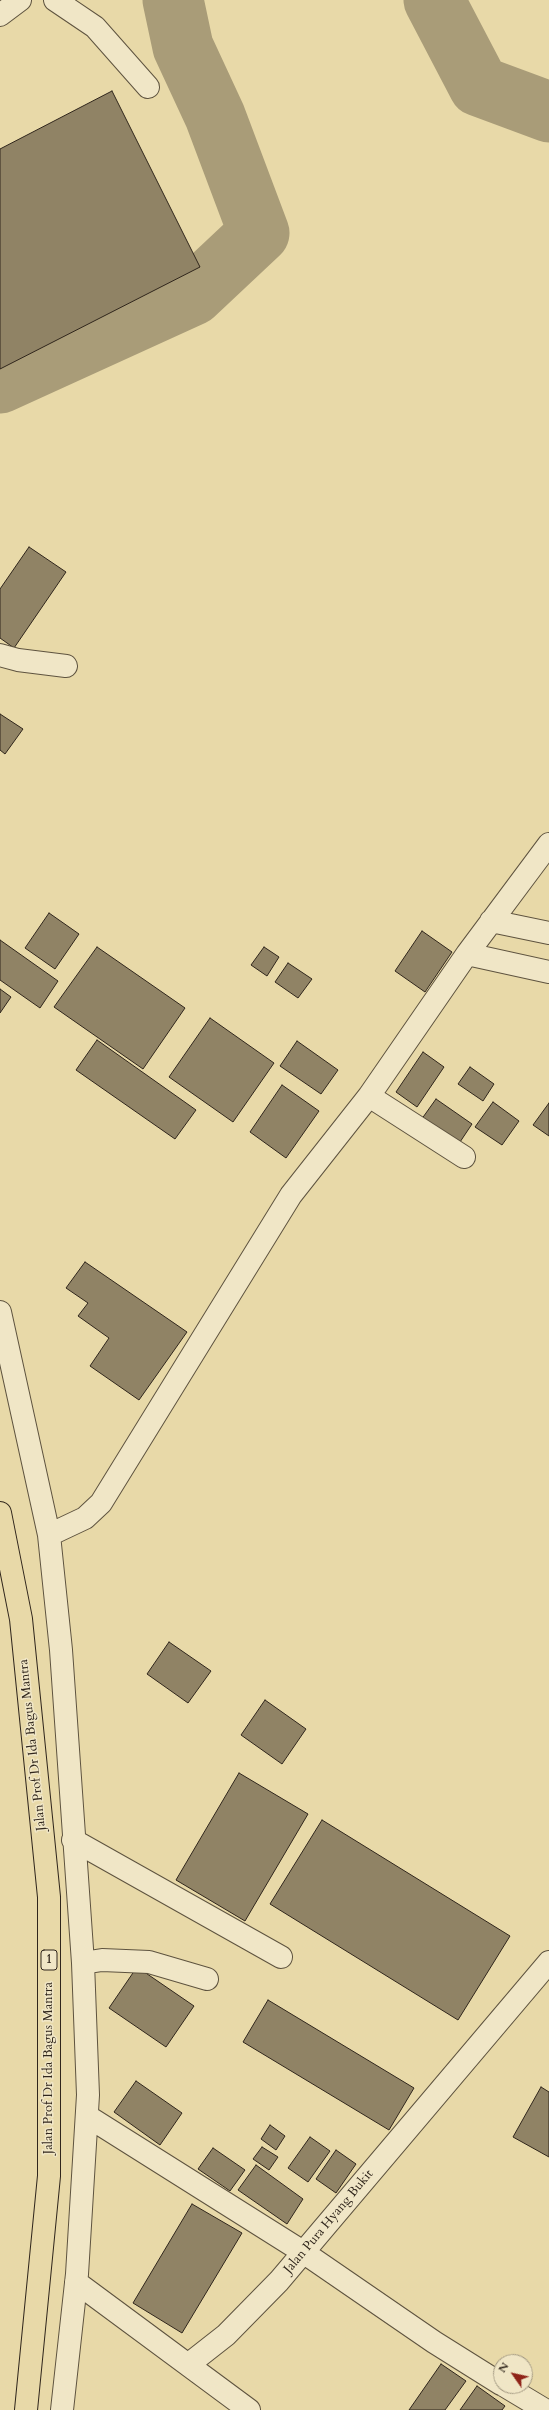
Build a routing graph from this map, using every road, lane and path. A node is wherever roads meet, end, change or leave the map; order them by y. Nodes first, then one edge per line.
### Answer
1 (20, 0) edge
2 (55, 0) edge
3 (0, 15) edge
4 (148, 87) dead end
5 (0, 655) edge
6 (66, 666) dead end
7 (549, 844) edge
8 (491, 921) junction
9 (549, 933) edge
10 (467, 954) junction
11 (549, 972) edge
12 (369, 1096) junction
13 (464, 1157) dead end
14 (0, 1312) edge
15 (0, 1513) edge
16 (49, 1535) junction
17 (73, 1840) junction
18 (281, 1957) dead end
19 (549, 1962) edge
20 (83, 1963) junction
21 (207, 1979) dead end
22 (87, 2116) junction
23 (303, 2252) junction
24 (76, 2282) junction
25 (189, 2364) junction
26 (493, 2379) edge
27 (518, 2394) edge
28 (26, 2410) edge
29 (62, 2410) edge
30 (249, 2410) edge
31 (545, 2410) edge

1 - 3 street
2 - 4 street
5 - 6 street
7 - 8 street
8 - 9 street
8 - 10 street
10 - 11 street
10 - 12 street
12 - 13 street
12 - 16 street
14 - 16 street
15 - 28 highway, Jalan Prof Dr Ida Bagus Mantra / 1
16 - 17 street
17 - 18 street
17 - 20 street
19 - 23 street, Jalan Pura Hyang Bukit
20 - 21 street
20 - 22 street
22 - 23 street
22 - 24 street
23 - 25 street, Jalan Pura Hyang Bukit
23 - 26 street
24 - 25 street
24 - 29 street
25 - 30 street
27 - 31 street

